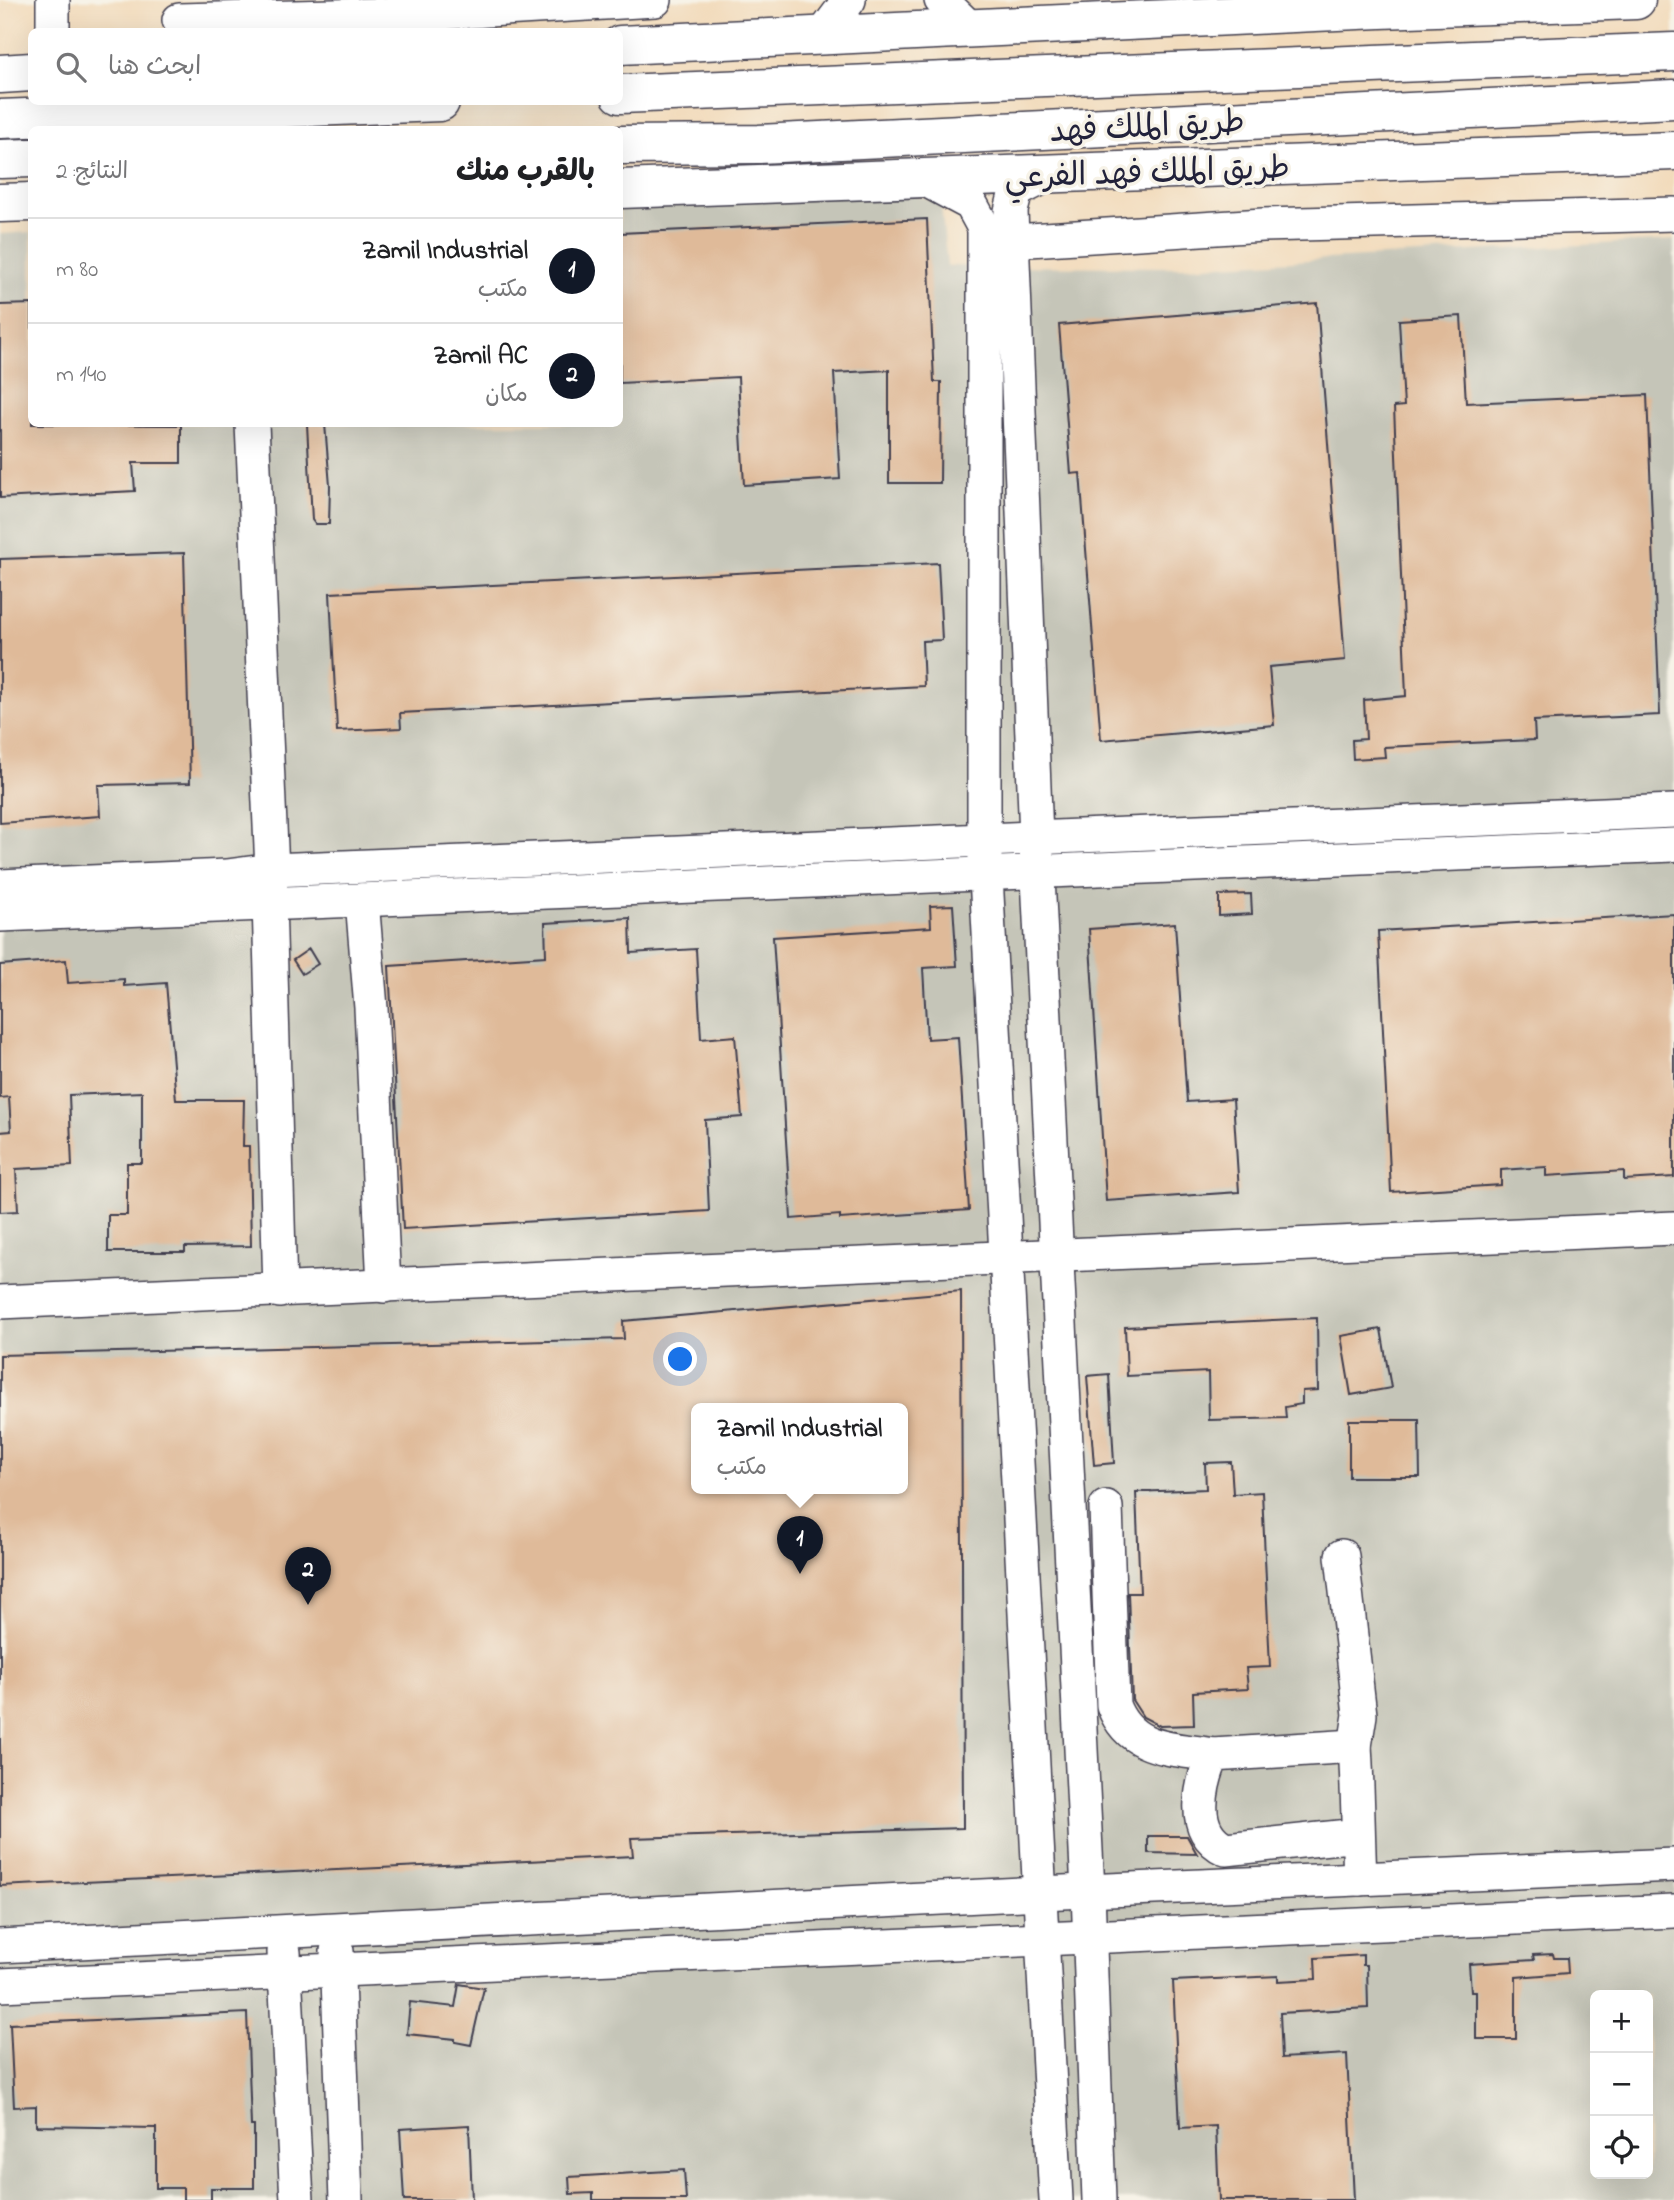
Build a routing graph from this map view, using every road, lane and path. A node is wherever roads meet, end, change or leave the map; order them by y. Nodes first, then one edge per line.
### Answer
1 (53, 0) edge
2 (655, 0) edge
3 (661, 0) edge
4 (849, 0) edge
5 (941, 0) edge
6 (1636, 0) edge
7 (415, 15) edge
8 (179, 17) edge
9 (53, 28) edge
10 (971, 29) junction
11 (822, 36) junction
12 (669, 43) junction
13 (623, 46) edge
14 (1674, 52) edge
15 (28, 72) edge
16 (0, 74) edge
17 (629, 93) edge
18 (1674, 99) edge
19 (350, 105) edge
20 (0, 119) edge
21 (759, 144) junction
22 (623, 145) edge
23 (1674, 151) edge
24 (28, 158) edge
25 (623, 158) edge
26 (0, 159) edge
27 (1048, 175) junction
28 (926, 180) junction
29 (623, 189) edge
30 (0, 202) edge
31 (28, 202) edge
32 (1674, 214) edge
33 (1014, 241) junction
34 (252, 427) edge
35 (1674, 811) edge
36 (1036, 837) junction
37 (984, 838) junction
38 (1674, 845) edge
39 (1038, 872) junction
40 (986, 875) junction
41 (0, 886) edge
42 (271, 886) junction
43 (362, 900) junction
44 (0, 915) edge
45 (1674, 1228) edge
46 (1058, 1257) junction
47 (1008, 1259) junction
48 (384, 1286) junction
49 (280, 1292) junction
50 (0, 1303) edge
51 (1106, 1507) dead end
52 (1342, 1556) dead end
53 (1355, 1746) junction
54 (1213, 1755) junction
55 (1358, 1835) junction
56 (1674, 1865) edge
57 (1360, 1879) junction
58 (1088, 1891) junction
59 (1040, 1893) junction
60 (1674, 1912) edge
61 (335, 1929) junction
62 (281, 1932) junction
63 (1088, 1937) junction
64 (1043, 1939) junction
65 (0, 1946) edge
66 (338, 1970) junction
67 (288, 1973) junction
68 (0, 1985) edge
69 (297, 2200) edge
70 (346, 2200) edge
71 (1056, 2200) edge
72 (1099, 2200) edge

1 - 9 street
2 - 7 street
3 - 12 street
4 - 11 street
5 - 10 street
6 - 10 main road
7 - 8 street
10 - 11 main road
11 - 12 main road
12 - 13 main road
14 - 17 main road, طريق الملك فهد
15 - 16 main road
18 - 21 main road, طريق الملك فهد
19 - 20 main road
21 - 22 main road, طريق الملك فهد
21 - 25 main road
23 - 27 main road, طريق الملك فهد الفرعي
24 - 26 main road
27 - 28 main road, طريق الملك فهد الفرعي
27 - 33 street
28 - 29 main road, طريق الملك فهد الفرعي
28 - 37 street
30 - 31 main road
32 - 33 street
33 - 36 street
34 - 42 street
35 - 36 street
36 - 37 street
36 - 39 street
37 - 40 street
37 - 42 street
38 - 39 street
39 - 40 street
39 - 46 street
40 - 43 street
40 - 47 street
41 - 42 street
42 - 43 street
42 - 44 street
42 - 49 street
43 - 48 street
45 - 46 street
46 - 47 street
46 - 58 street
47 - 48 street
47 - 59 street
48 - 49 street
49 - 50 street
51 - 54 street
52 - 53 street
53 - 54 street
53 - 55 street
54 - 55 street
55 - 57 street
56 - 57 street
57 - 58 street
58 - 59 street
58 - 63 street
59 - 61 street
59 - 64 street
60 - 63 street
61 - 62 street
61 - 66 street
62 - 65 street
62 - 67 street
63 - 64 street
63 - 72 street
64 - 66 street
64 - 71 street
66 - 67 street
66 - 70 street
67 - 68 street
67 - 69 street

